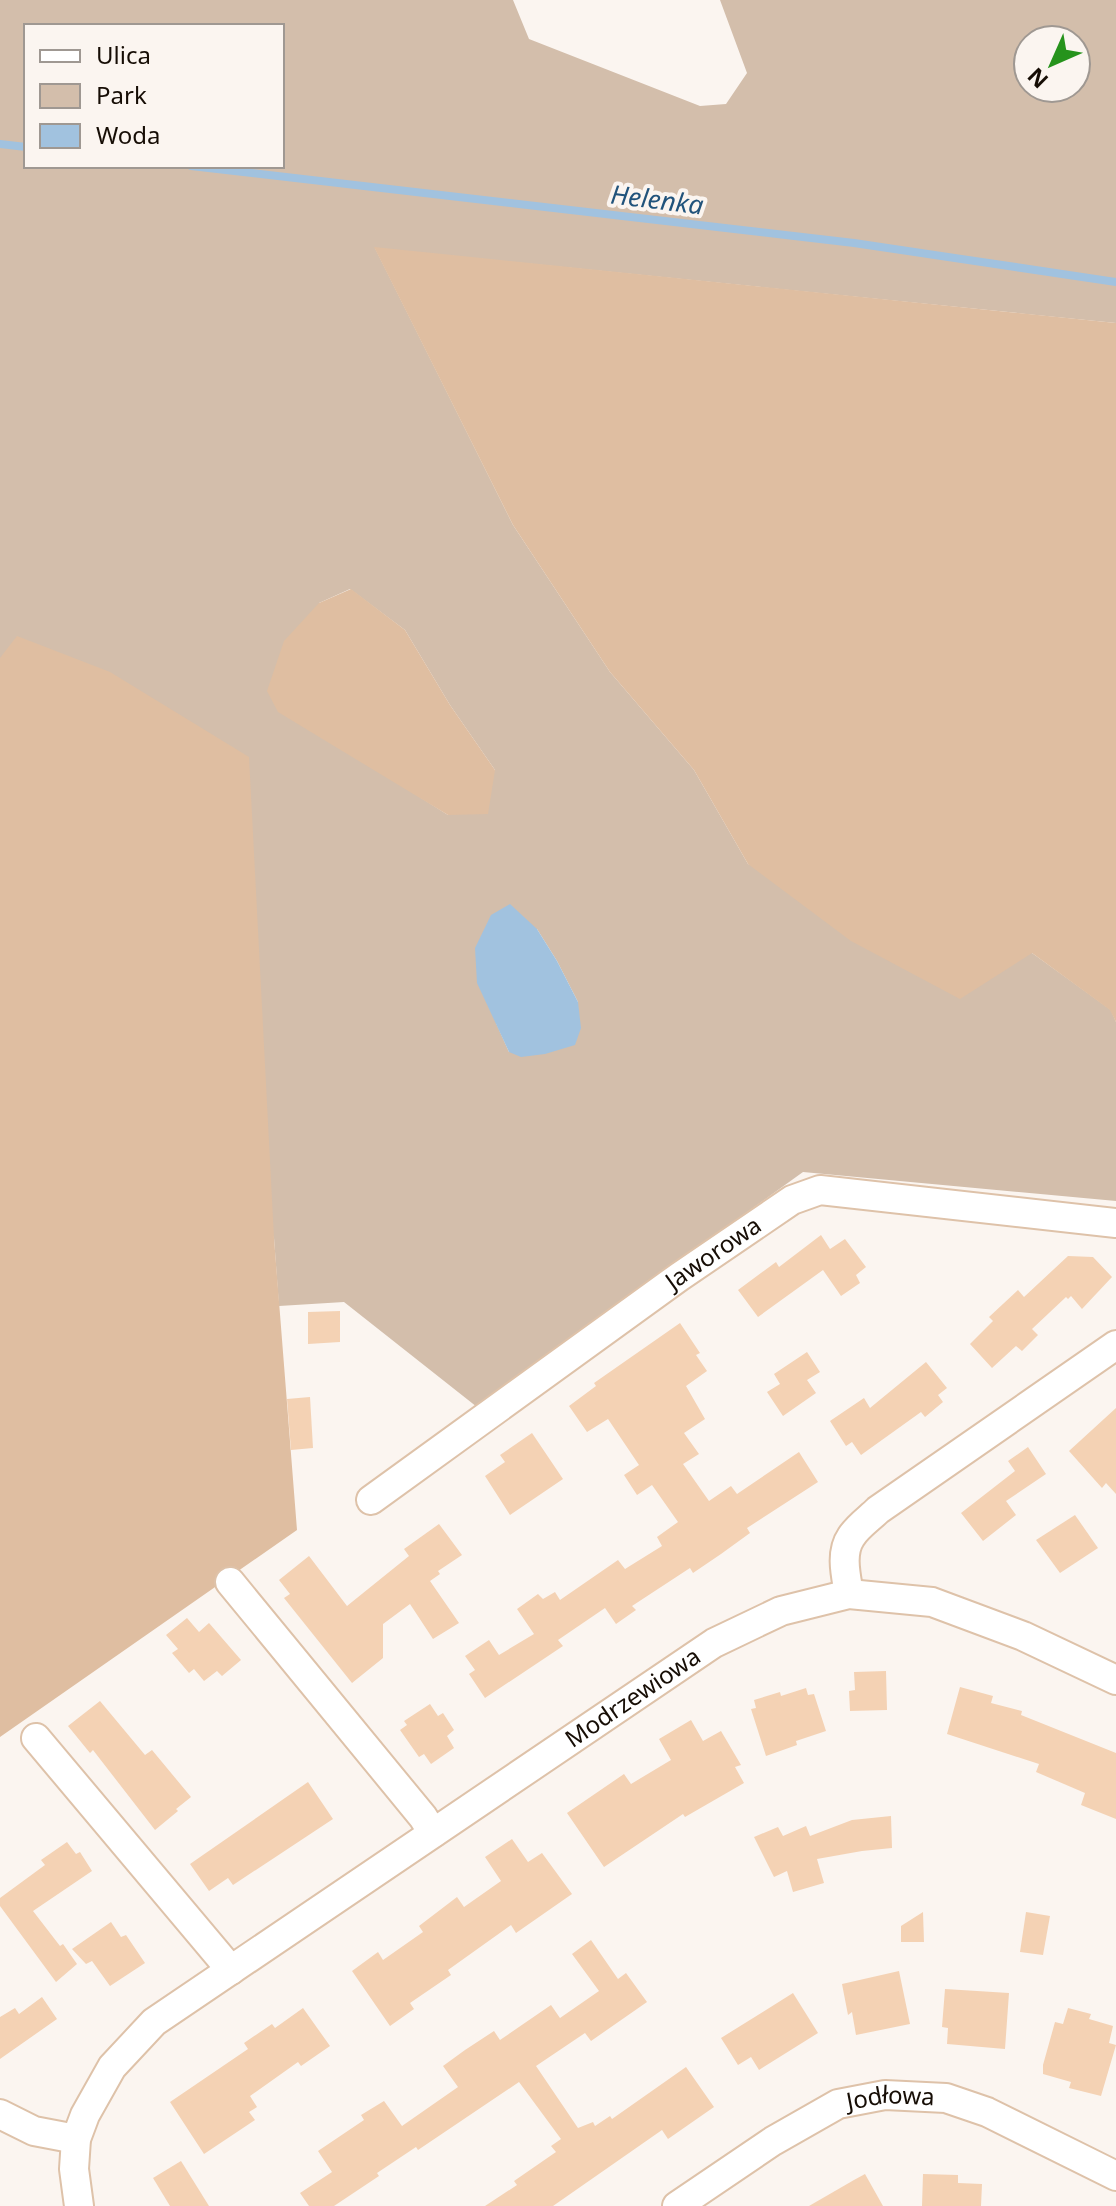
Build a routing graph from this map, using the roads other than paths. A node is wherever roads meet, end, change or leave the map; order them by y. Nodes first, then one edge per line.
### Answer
1 (1116, 1223) edge
2 (1116, 1345) edge
3 (371, 1500) dead end
4 (230, 1582) dead end
5 (849, 1594) junction
6 (1116, 1680) edge
7 (36, 1738) dead end
8 (433, 1833) junction
9 (231, 1970) junction
10 (0, 2114) edge
11 (76, 2139) junction
12 (1116, 2176) edge
13 (79, 2206) edge
14 (677, 2206) edge

1 - 3 street, Jaworowa
2 - 5 street
4 - 8 street
5 - 6 street, Modrzewiowa
5 - 8 street, Modrzewiowa
7 - 9 street
8 - 9 street, Modrzewiowa
9 - 11 street, Modrzewiowa
10 - 11 street
11 - 13 street
12 - 14 street, Jodłowa

